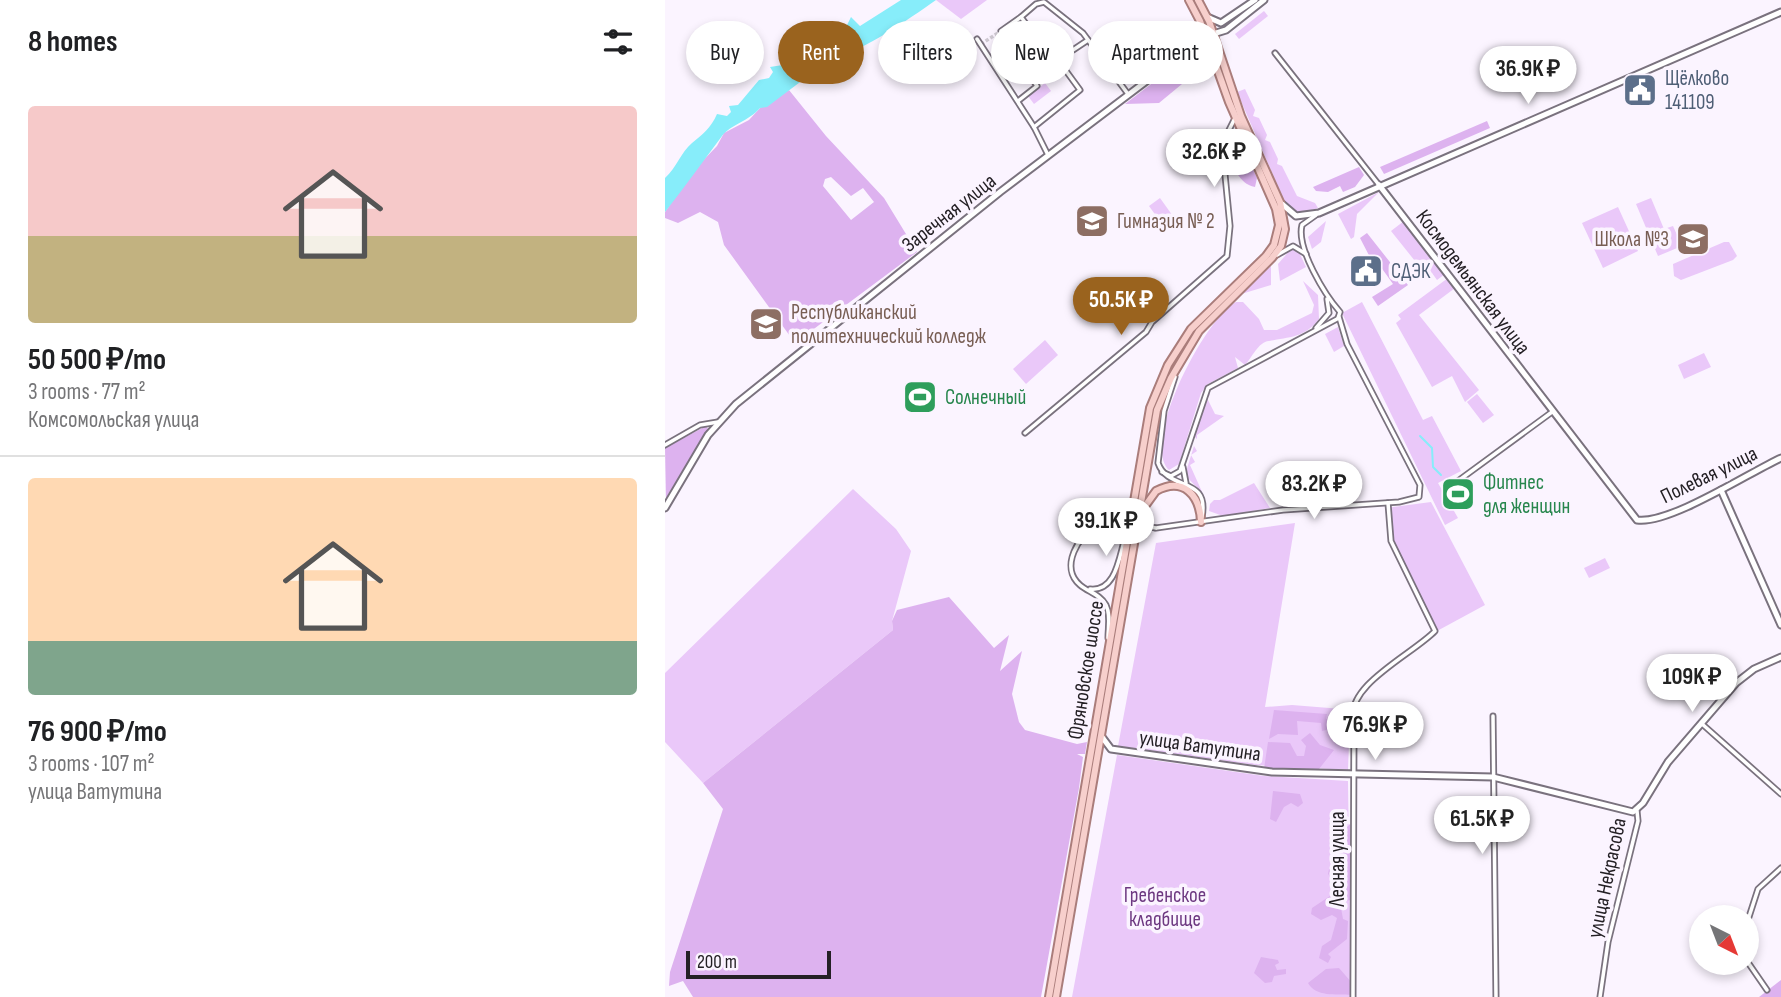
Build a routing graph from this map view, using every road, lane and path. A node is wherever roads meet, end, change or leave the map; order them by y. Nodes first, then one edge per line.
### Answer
1 (1189, 0) edge
2 (1198, 0) edge
3 (1255, 0) edge
4 (1264, 0) edge
5 (1781, 12) edge
6 (1021, 16) junction
7 (1207, 17) junction
8 (1201, 21) edge
9 (1207, 21) edge
10 (1223, 31) edge
11 (977, 39) dead end
12 (1088, 40) joint
13 (1074, 49) tunnel mouth
14 (1275, 53) dead end
15 (1223, 70) edge
16 (1223, 80) edge
17 (1121, 84) edge
18 (1142, 84) edge
19 (1128, 94) junction
20 (1018, 101) junction
21 (1235, 118) junction
22 (1034, 127) junction
23 (1244, 137) junction
24 (1222, 144) junction
25 (1048, 155) junction
26 (1379, 185) junction
27 (1280, 202) junction
28 (1319, 213) junction
29 (1307, 255) junction
30 (1272, 258) junction
31 (1326, 296) junction
32 (1339, 310) junction
33 (1329, 312) junction
34 (1338, 320) junction
35 (1311, 331) junction
36 (1181, 359) junction
37 (1552, 412) junction
38 (718, 422) junction
39 (1025, 433) dead end
40 (665, 445) edge
41 (1781, 458) edge
42 (1184, 462) junction
43 (1162, 472) junction
44 (1187, 484) junction
45 (1447, 489) dead end
46 (1721, 490) junction
47 (1388, 503) junction
48 (665, 508) edge
49 (1651, 519) joint
50 (1201, 522) junction
51 (1131, 531) junction
52 (1084, 588) junction
53 (1781, 625) edge
54 (1108, 643) junction
55 (1781, 657) edge
56 (1493, 716) dead end
57 (1701, 723) junction
58 (1101, 732) junction
59 (1111, 749) junction
60 (1097, 756) junction
61 (1352, 775) junction
62 (1493, 777) junction
63 (1781, 794) edge
64 (1637, 811) junction
65 (1781, 868) edge
66 (1753, 905) edge
67 (1757, 975) edge
68 (1767, 990) dead end
69 (1049, 997) edge
70 (1056, 997) edge
71 (1353, 997) edge
72 (1496, 997) edge
73 (1600, 997) edge

1 - 8 main road
2 - 7 main road
3 - 7 street
4 - 10 street, Заречная улица
5 - 26 street
6 - 12 street
6 - 20 street
6 - 22 street
7 - 9 main road
11 - 20 street
12 - 13 street
14 - 26 street, Космодемьянская улица
15 - 27 main road
16 - 21 main road
17 - 19 street
18 - 19 street, Заречная улица
19 - 25 street, Заречная улица
20 - 22 street
21 - 23 main road
21 - 24 street
22 - 25 street
23 - 24 street
23 - 51 main road, Фряновское шоссе
24 - 39 street
25 - 38 street, Заречная улица
26 - 28 street
26 - 37 street, Космодемьянская улица
27 - 28 street
27 - 30 main road
28 - 29 street
29 - 30 street
29 - 31 street
30 - 36 main road, Фряновское шоссе
31 - 32 street
31 - 33 street
32 - 33 street
32 - 34 street
33 - 34 street
33 - 35 street
34 - 35 street
34 - 47 street
35 - 42 street
36 - 43 street
36 - 51 main road, Фряновское шоссе
37 - 45 street
37 - 49 street, Космодемьянская улица
38 - 40 street, Заречная улица
38 - 48 street, Заречная улица
41 - 46 street, Полевая улица
42 - 43 street
42 - 44 street
43 - 44 street
44 - 50 street
46 - 49 street, Полевая улица
46 - 53 street
47 - 50 street
47 - 61 street, Лесная улица
50 - 51 main road
50 - 52 street, bridge
51 - 52 street
51 - 54 main road, Фряновское шоссе
51 - 58 main road, Фряновское шоссе
52 - 54 street
54 - 69 main road, Фряновское шоссе
55 - 57 street, улица Некрасова
56 - 62 street
57 - 63 street
57 - 64 street, улица Некрасова
58 - 59 street, улица Ватутина
58 - 60 main road, Фряновское шоссе
59 - 60 street
59 - 61 street, улица Ватутина
60 - 70 main road, Фряновское шоссе
61 - 62 street, улица Ватутина
61 - 71 street, Лесная улица
62 - 64 street, улица Ватутина
62 - 72 street
64 - 73 street, улица Некрасова
65 - 66 street
67 - 68 street

